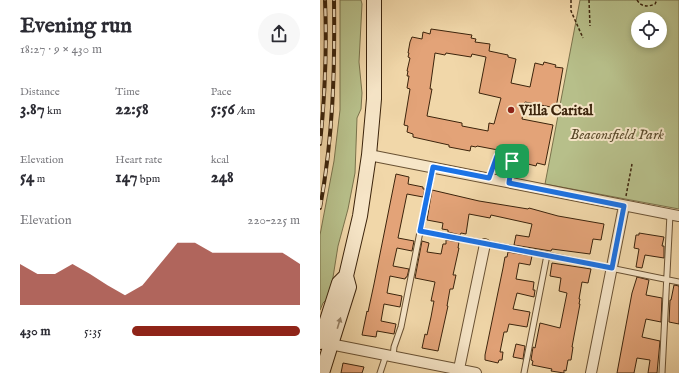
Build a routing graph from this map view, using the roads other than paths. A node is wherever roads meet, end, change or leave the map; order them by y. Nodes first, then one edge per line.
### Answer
1 (374, 0) edge
2 (370, 155) junction
3 (433, 167) junction
4 (489, 178) junction
5 (509, 183) junction
6 (624, 206) junction
7 (674, 215) edge
8 (420, 231) junction
9 (485, 244) junction
10 (547, 255) junction
11 (612, 268) junction
12 (666, 279) junction
13 (679, 282) edge
14 (324, 343) edge
15 (389, 356) junction
16 (458, 370) junction
17 (322, 373) edge
18 (380, 373) edge
19 (476, 373) edge
20 (524, 373) edge
21 (591, 373) edge
22 (662, 373) edge

1 - 2 main road
2 - 3 street
2 - 14 main road
3 - 4 street
3 - 8 lane
4 - 5 street
4 - 5 lane
5 - 6 street
6 - 7 street
6 - 11 street
7 - 12 lane
8 - 9 lane
8 - 15 lane
9 - 10 lane
9 - 16 street
10 - 11 lane
10 - 20 lane
11 - 12 lane
11 - 21 street
12 - 13 lane
12 - 22 lane
14 - 15 street
14 - 17 main road
15 - 16 street
15 - 18 lane
16 - 19 street

